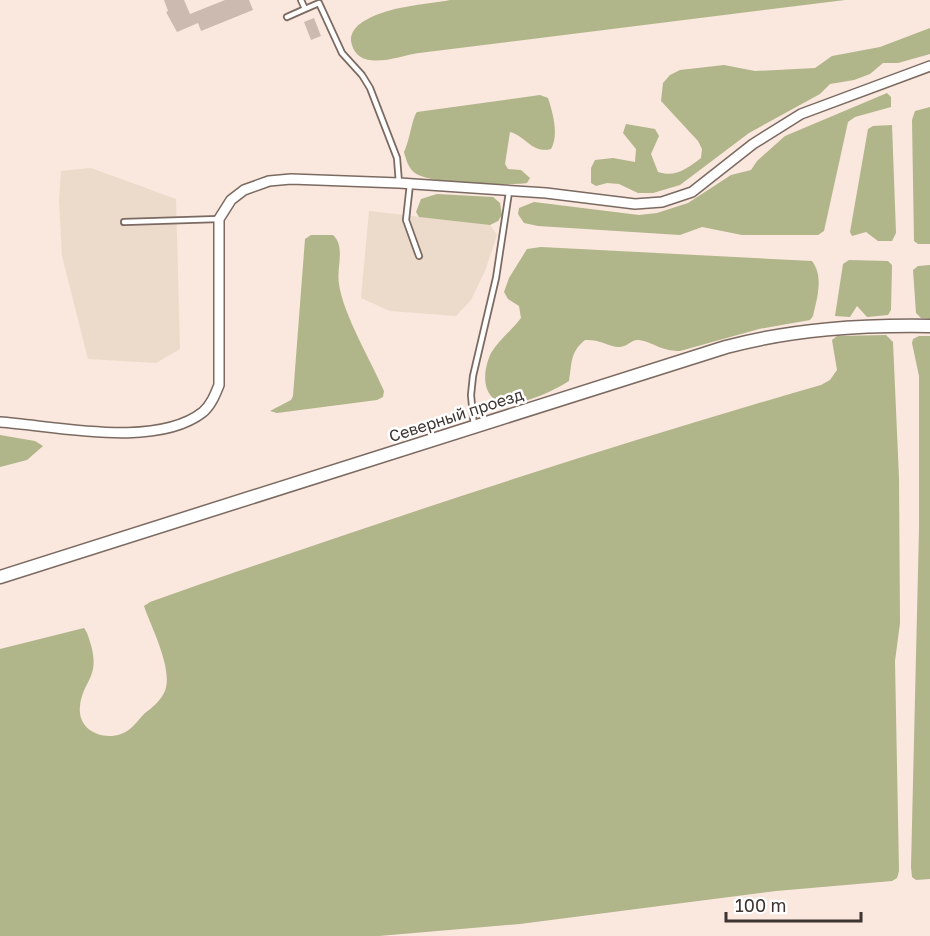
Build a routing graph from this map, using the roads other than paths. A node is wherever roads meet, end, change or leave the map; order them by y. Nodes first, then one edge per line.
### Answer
1 (301, 0) edge
2 (327, 0) edge
3 (320, 3) junction
4 (304, 9) junction
5 (287, 17) dead end
6 (930, 66) edge
7 (399, 183) junction
8 (410, 183) junction
9 (509, 192) junction
10 (219, 219) junction
11 (124, 222) dead end
12 (419, 256) dead end
13 (930, 326) edge
14 (0, 422) edge
15 (474, 427) junction
16 (0, 577) edge

1 - 4 lane
2 - 3 lane
3 - 4 lane
3 - 7 lane
4 - 5 lane
6 - 9 street
7 - 8 street
7 - 10 street
8 - 9 street
8 - 12 lane
9 - 15 lane
10 - 11 lane
10 - 14 street
13 - 15 street, Северный проезд
15 - 16 street, Северный проезд

